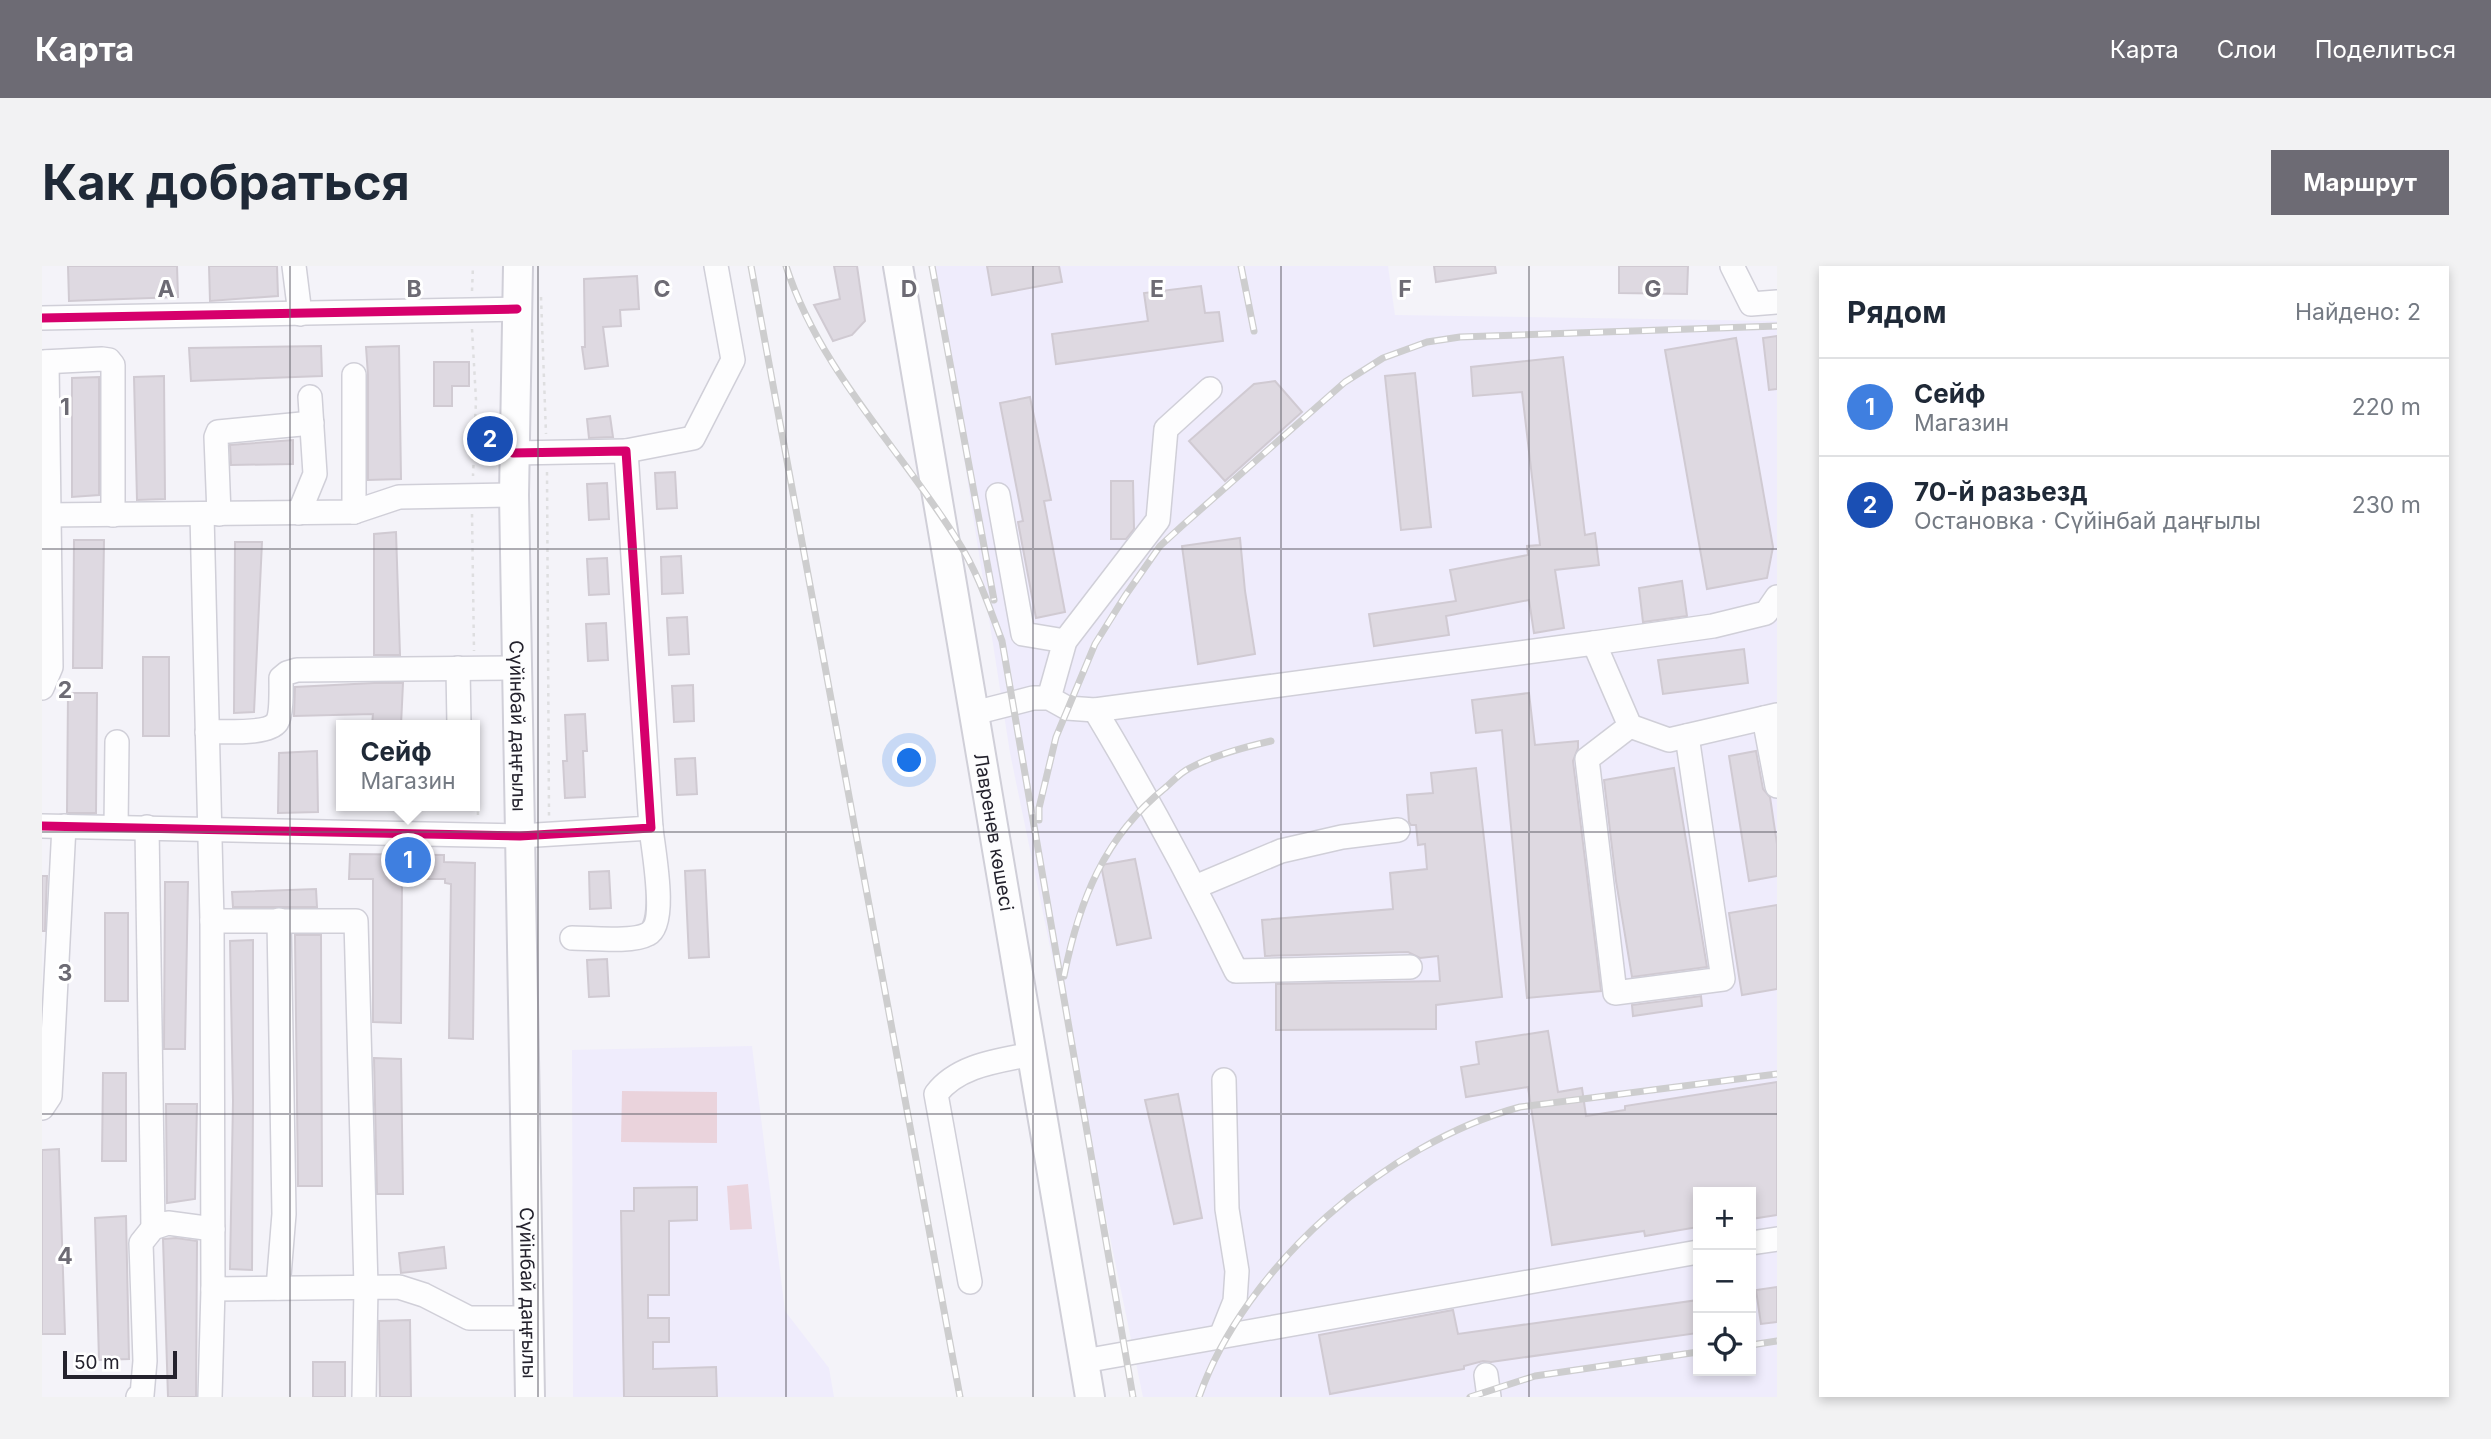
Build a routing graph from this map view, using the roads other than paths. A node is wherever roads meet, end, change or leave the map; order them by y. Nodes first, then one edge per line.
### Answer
1 (293, 266) edge
2 (518, 266) edge
3 (716, 266) edge
4 (898, 266) edge
5 (1732, 266) edge
6 (1777, 302) edge
7 (517, 309) junction
8 (300, 314) junction
9 (42, 318) edge
10 (44, 362) edge
11 (354, 375) dead end
12 (1210, 389) dead end
13 (310, 397) dead end
14 (312, 423) junction
15 (626, 451) junction
16 (513, 453) junction
17 (514, 495) junction
18 (998, 495) dead end
19 (354, 512) junction
20 (299, 513) junction
21 (45, 515) edge
22 (113, 515) junction
23 (210, 515) junction
24 (1777, 597) edge
25 (1065, 641) junction
26 (1594, 643) junction
27 (466, 668) junction
28 (517, 668) junction
29 (42, 688) edge
30 (1049, 698) junction
31 (1095, 710) junction
32 (975, 713) junction
33 (1771, 716) edge
34 (467, 720) edge
35 (1630, 726) junction
36 (207, 732) junction
37 (1687, 736) junction
38 (117, 742) dead end
39 (1777, 786) edge
40 (53, 826) edge
41 (116, 827) junction
42 (147, 827) junction
43 (208, 828) junction
44 (651, 828) junction
45 (1398, 830) dead end
46 (520, 836) junction
47 (1195, 887) junction
48 (279, 920) junction
49 (212, 921) junction
50 (572, 938) dead end
51 (1409, 967) dead end
52 (1032, 1054) junction
53 (1224, 1080) dead end
54 (42, 1108) edge
55 (153, 1228) junction
56 (213, 1229) junction
57 (1777, 1239) edge
58 (1756, 1242) edge
59 (1693, 1253) edge
60 (970, 1282) dead end
61 (366, 1287) junction
62 (278, 1288) junction
63 (213, 1289) junction
64 (529, 1318) junction
65 (1221, 1336) junction
66 (1084, 1361) junction
67 (138, 1397) edge
68 (211, 1397) edge
69 (364, 1397) edge
70 (530, 1397) edge
71 (1090, 1397) edge

1 - 8 street
2 - 7 main road, Сүйінбай даңғылы
3 - 15 street
4 - 32 main road, Лавренев көшесі
5 - 6 street
7 - 8 street
7 - 16 main road, Сүйінбай даңғылы
8 - 9 street
10 - 21 street
10 - 22 street
11 - 19 street
12 - 25 street
13 - 14 street
14 - 20 street
14 - 23 street
15 - 16 street
15 - 44 street
16 - 17 main road, Сүйінбай даңғылы
17 - 19 street
17 - 28 main road, Сүйінбай даңғылы
18 - 25 street
19 - 20 street
20 - 23 street
21 - 22 street
21 - 29 street
22 - 23 street
23 - 36 street
24 - 26 street
25 - 30 street
26 - 31 street
26 - 35 street
27 - 28 street
27 - 34 street
27 - 36 street
28 - 46 main road, Сүйінбай даңғылы
30 - 31 street
30 - 32 street
31 - 47 street
32 - 52 main road, Лавренев көшесі
33 - 37 street
33 - 39 street
35 - 37 street
35 - 37 street
36 - 43 street
38 - 41 street
40 - 41 street
40 - 54 street
41 - 42 street
42 - 43 street
42 - 55 street
43 - 46 street
43 - 49 street
44 - 46 street
44 - 50 street
45 - 47 street
46 - 64 main road, Сүйінбай даңғылы
47 - 51 street
48 - 49 street
48 - 61 street
48 - 62 street
49 - 56 street
52 - 60 street
52 - 66 main road, Лавренев көшесі
53 - 65 street
55 - 56 street
55 - 67 street
56 - 63 street
57 - 58 street
59 - 65 street
61 - 62 street
61 - 64 street
61 - 69 street
62 - 63 street
63 - 68 street
64 - 70 main road, Сүйінбай даңғылы
65 - 66 street
66 - 71 main road, Лавренев көшесі

